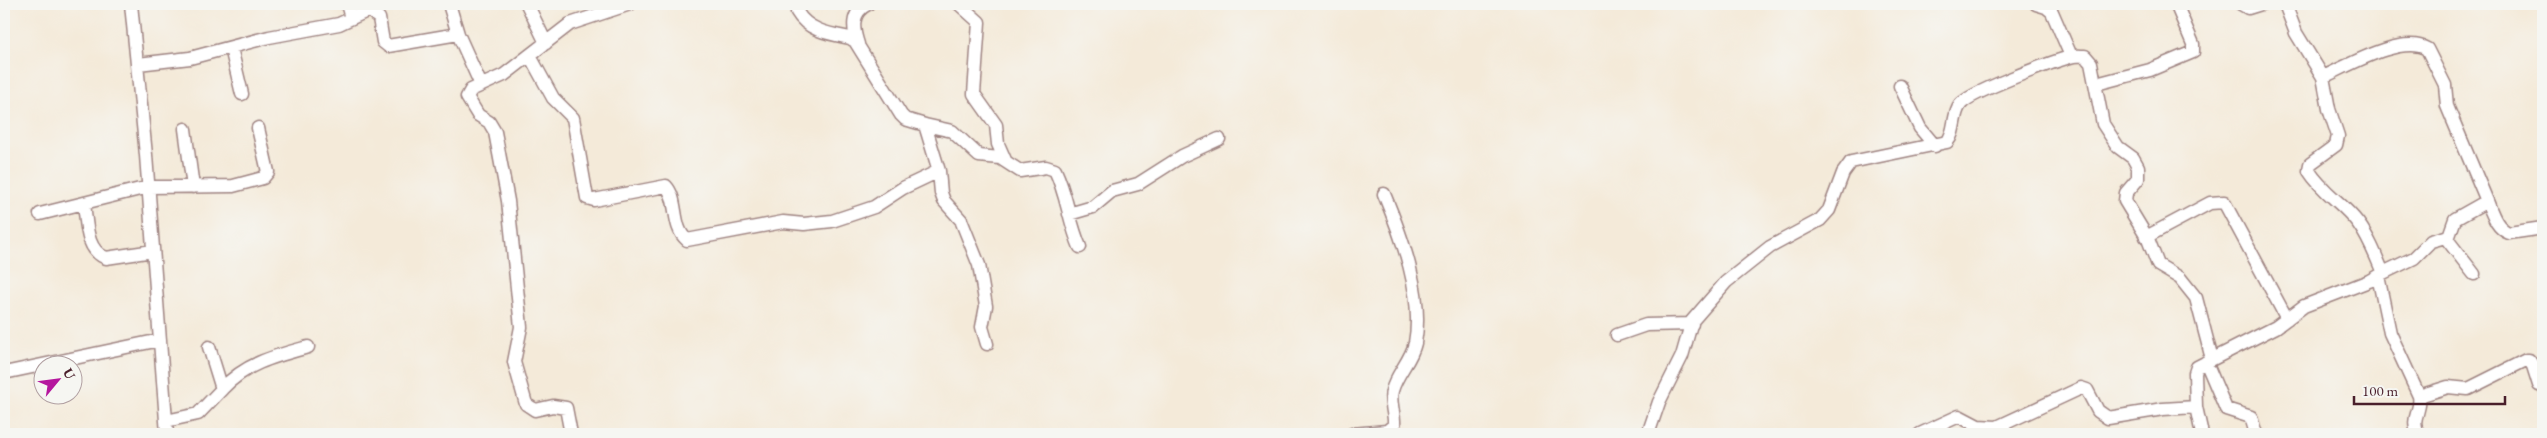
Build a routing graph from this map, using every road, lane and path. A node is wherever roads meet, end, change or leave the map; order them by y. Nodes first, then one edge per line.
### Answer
1 (131, 4) edge
2 (347, 4) edge
3 (448, 4) edge
4 (527, 4) edge
5 (630, 4) edge
6 (798, 4) edge
7 (868, 4) edge
8 (959, 4) edge
9 (2036, 4) edge
10 (2176, 4) edge
11 (2241, 4) edge
12 (2262, 4) edge
13 (2285, 4) edge
14 (593, 9) edge
15 (351, 18) junction
16 (458, 34) junction
17 (546, 43) junction
18 (859, 46) junction
19 (231, 48) junction
20 (530, 56) junction
21 (2071, 56) junction
22 (138, 64) junction
23 (2323, 77) junction
24 (2096, 84) junction
25 (481, 85) junction
26 (1900, 86) dead end
27 (242, 94) dead end
28 (924, 125) junction
29 (258, 128) dead end
30 (185, 129) dead end
31 (1220, 139) dead end
32 (1935, 146) junction
33 (1005, 160) junction
34 (938, 170) junction
35 (148, 187) junction
36 (193, 187) junction
37 (1384, 194) dead end
38 (2487, 201) junction
39 (84, 204) junction
40 (40, 214) dead end
41 (1069, 214) junction
42 (2543, 228) edge
43 (2146, 237) junction
44 (2446, 238) junction
45 (1080, 247) dead end
46 (153, 251) junction
47 (2380, 274) junction
48 (2474, 274) dead end
49 (2287, 319) junction
50 (1692, 324) junction
51 (1617, 334) dead end
52 (160, 340) junction
53 (987, 344) dead end
54 (209, 347) dead end
55 (308, 347) dead end
56 (2209, 360) junction
57 (4, 374) edge
58 (2539, 385) dead end
59 (222, 389) junction
60 (2419, 396) junction
61 (2196, 406) junction
62 (166, 421) junction
63 (1396, 430) edge
64 (167, 434) edge
65 (571, 434) edge
66 (1352, 434) edge
67 (1648, 434) edge
68 (1920, 434) edge
69 (2202, 434) edge
70 (2256, 434) edge
71 (2418, 434) edge

1 - 22 street
2 - 15 street
3 - 16 street
4 - 17 street
5 - 14 street
6 - 18 street
7 - 18 street
8 - 33 street
9 - 21 street
10 - 24 street
11 - 12 street
13 - 23 street
14 - 17 street
15 - 16 street
15 - 19 street
16 - 25 street
17 - 20 street
18 - 28 street
19 - 22 street
19 - 27 street
20 - 25 street
20 - 34 street
21 - 24 street
21 - 32 street
22 - 35 street
23 - 38 street
23 - 47 street
24 - 43 street
25 - 65 street
26 - 32 street
28 - 33 street
28 - 34 street
29 - 36 street
30 - 36 street
31 - 41 street
32 - 50 street
33 - 41 street
34 - 53 street
35 - 36 street
35 - 39 street
35 - 46 street
37 - 63 street
38 - 42 street
38 - 44 street
39 - 40 street
39 - 46 street
41 - 45 street
43 - 49 street
43 - 56 street
44 - 47 street
44 - 48 street
46 - 52 street
47 - 49 street
47 - 60 street
49 - 56 street
50 - 51 street
50 - 67 street
52 - 57 street
52 - 62 street
54 - 59 street
55 - 59 street
56 - 61 street
56 - 70 street
58 - 60 street
59 - 62 street
60 - 71 street
61 - 68 street
61 - 69 street
62 - 64 street
63 - 66 street

